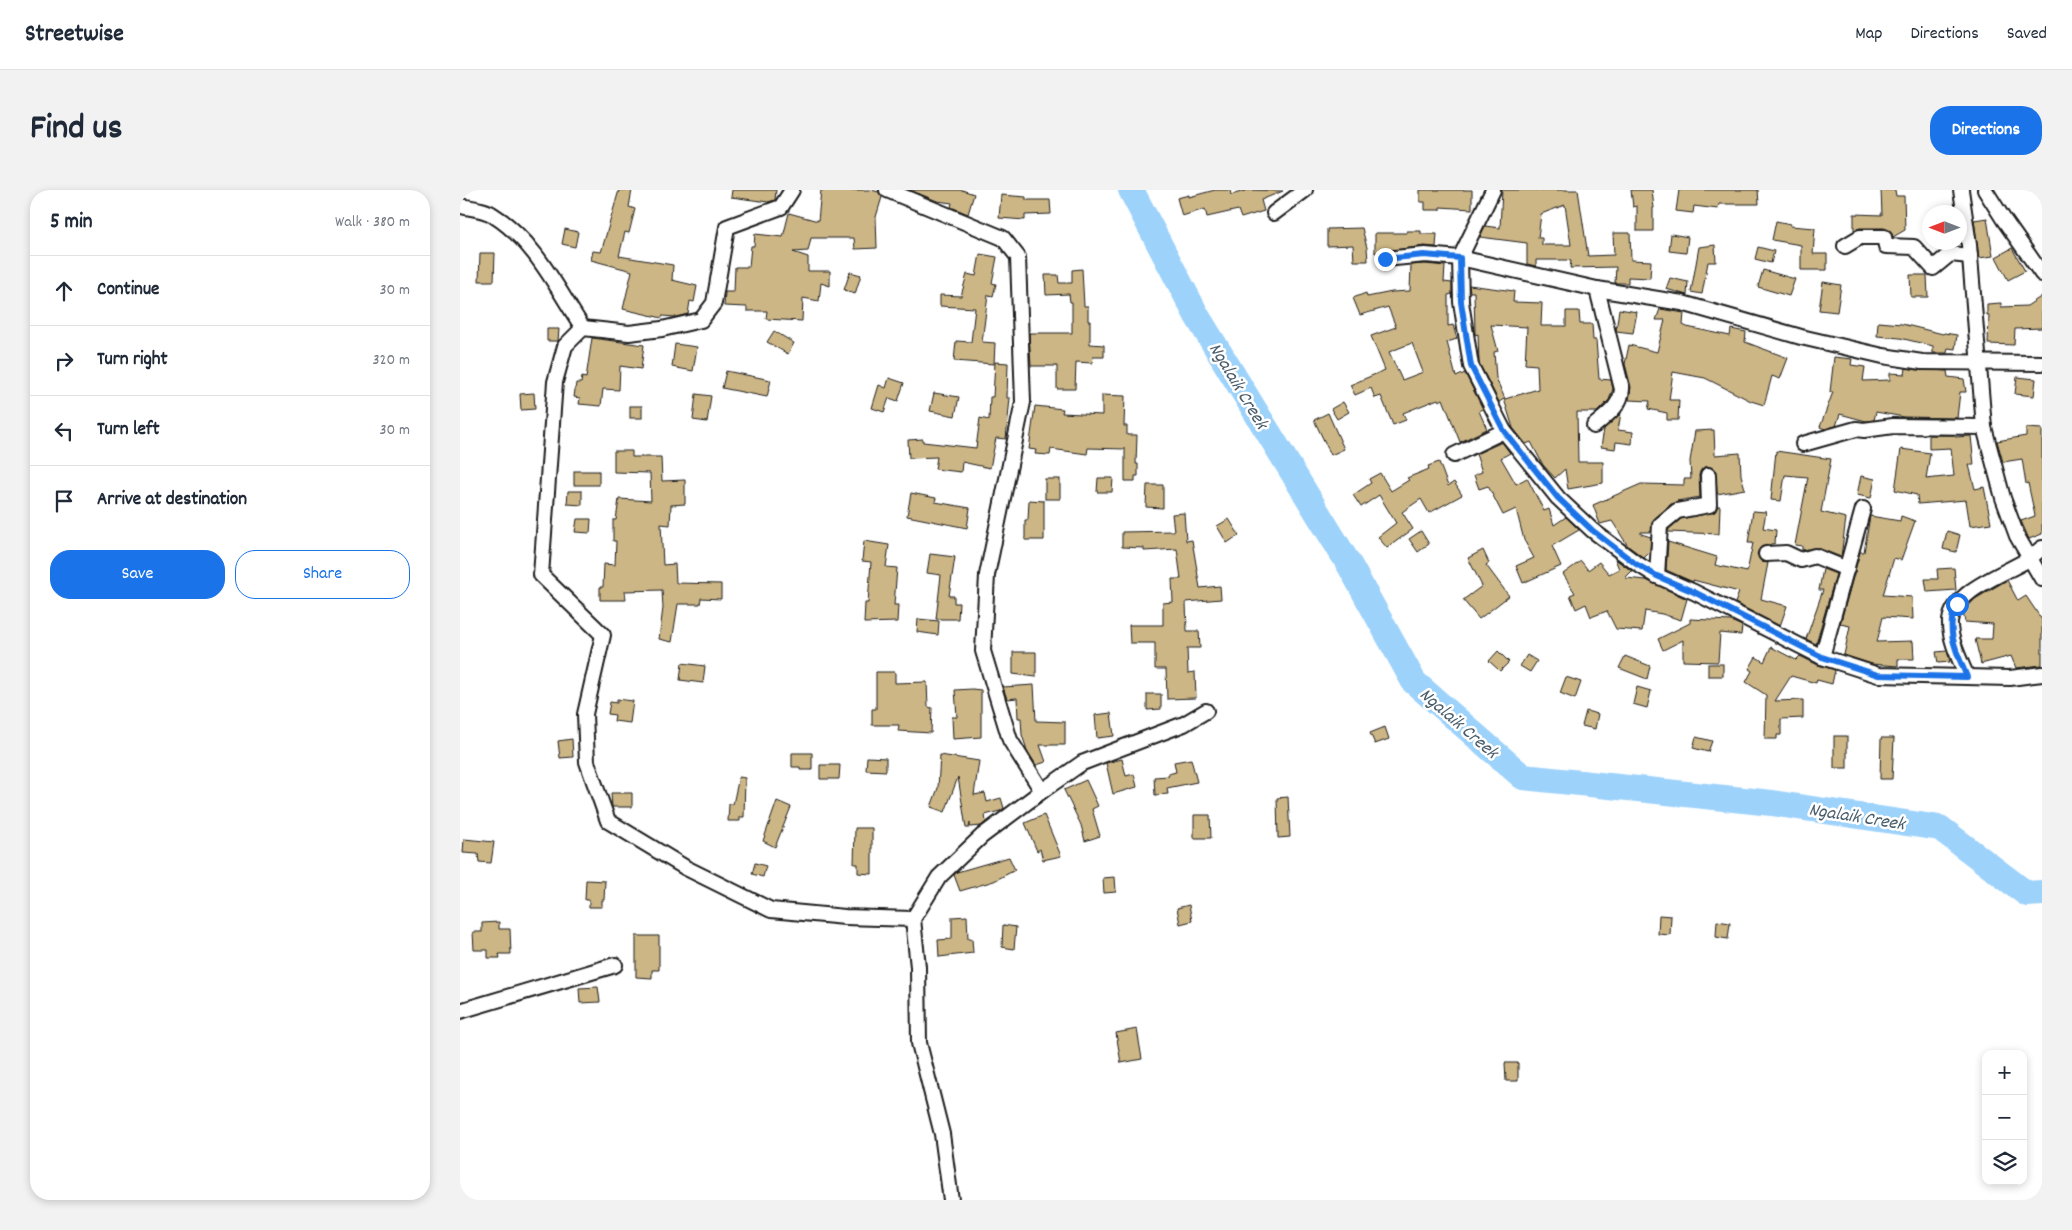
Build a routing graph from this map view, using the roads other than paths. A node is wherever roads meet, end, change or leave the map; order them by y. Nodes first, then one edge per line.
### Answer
1 (792, 190) edge
2 (888, 190) edge
3 (1304, 190) edge
4 (1493, 190) edge
5 (1961, 190) edge
6 (1985, 190) edge
7 (460, 206) edge
8 (1274, 213) dead end
9 (1845, 246) dead end
10 (1970, 256) junction
11 (1460, 258) junction
12 (1385, 259) dead end
13 (2042, 274) edge
14 (1597, 289) junction
15 (583, 328) junction
16 (2042, 363) edge
17 (1980, 364) junction
18 (1594, 426) dead end
19 (1984, 427) junction
20 (1504, 431) junction
21 (1804, 444) dead end
22 (1454, 455) dead end
23 (1708, 475) dead end
24 (1863, 510) dead end
25 (2042, 548) edge
26 (1766, 554) dead end
27 (2029, 559) junction
28 (1847, 569) junction
29 (1657, 576) junction
30 (2042, 579) edge
31 (1822, 657) junction
32 (2042, 674) edge
33 (1967, 677) junction
34 (1206, 711) dead end
35 (1042, 791) junction
36 (913, 919) junction
37 (616, 965) dead end
38 (460, 1012) edge
39 (950, 1200) edge

1 - 15 street
2 - 35 street
3 - 8 street
4 - 11 street
5 - 10 street
6 - 13 street
7 - 15 street
9 - 10 street
10 - 17 street
11 - 12 street
11 - 14 street
11 - 20 street
14 - 17 street
14 - 18 street
15 - 36 street
16 - 17 street
17 - 19 street
19 - 21 street
19 - 27 street
20 - 22 street
20 - 29 street
23 - 29 street
24 - 28 street
25 - 27 street
26 - 28 street
27 - 30 street
27 - 33 street
28 - 31 street
29 - 31 street
31 - 33 street
32 - 33 street
34 - 35 street
35 - 36 street
36 - 39 street
37 - 38 street

